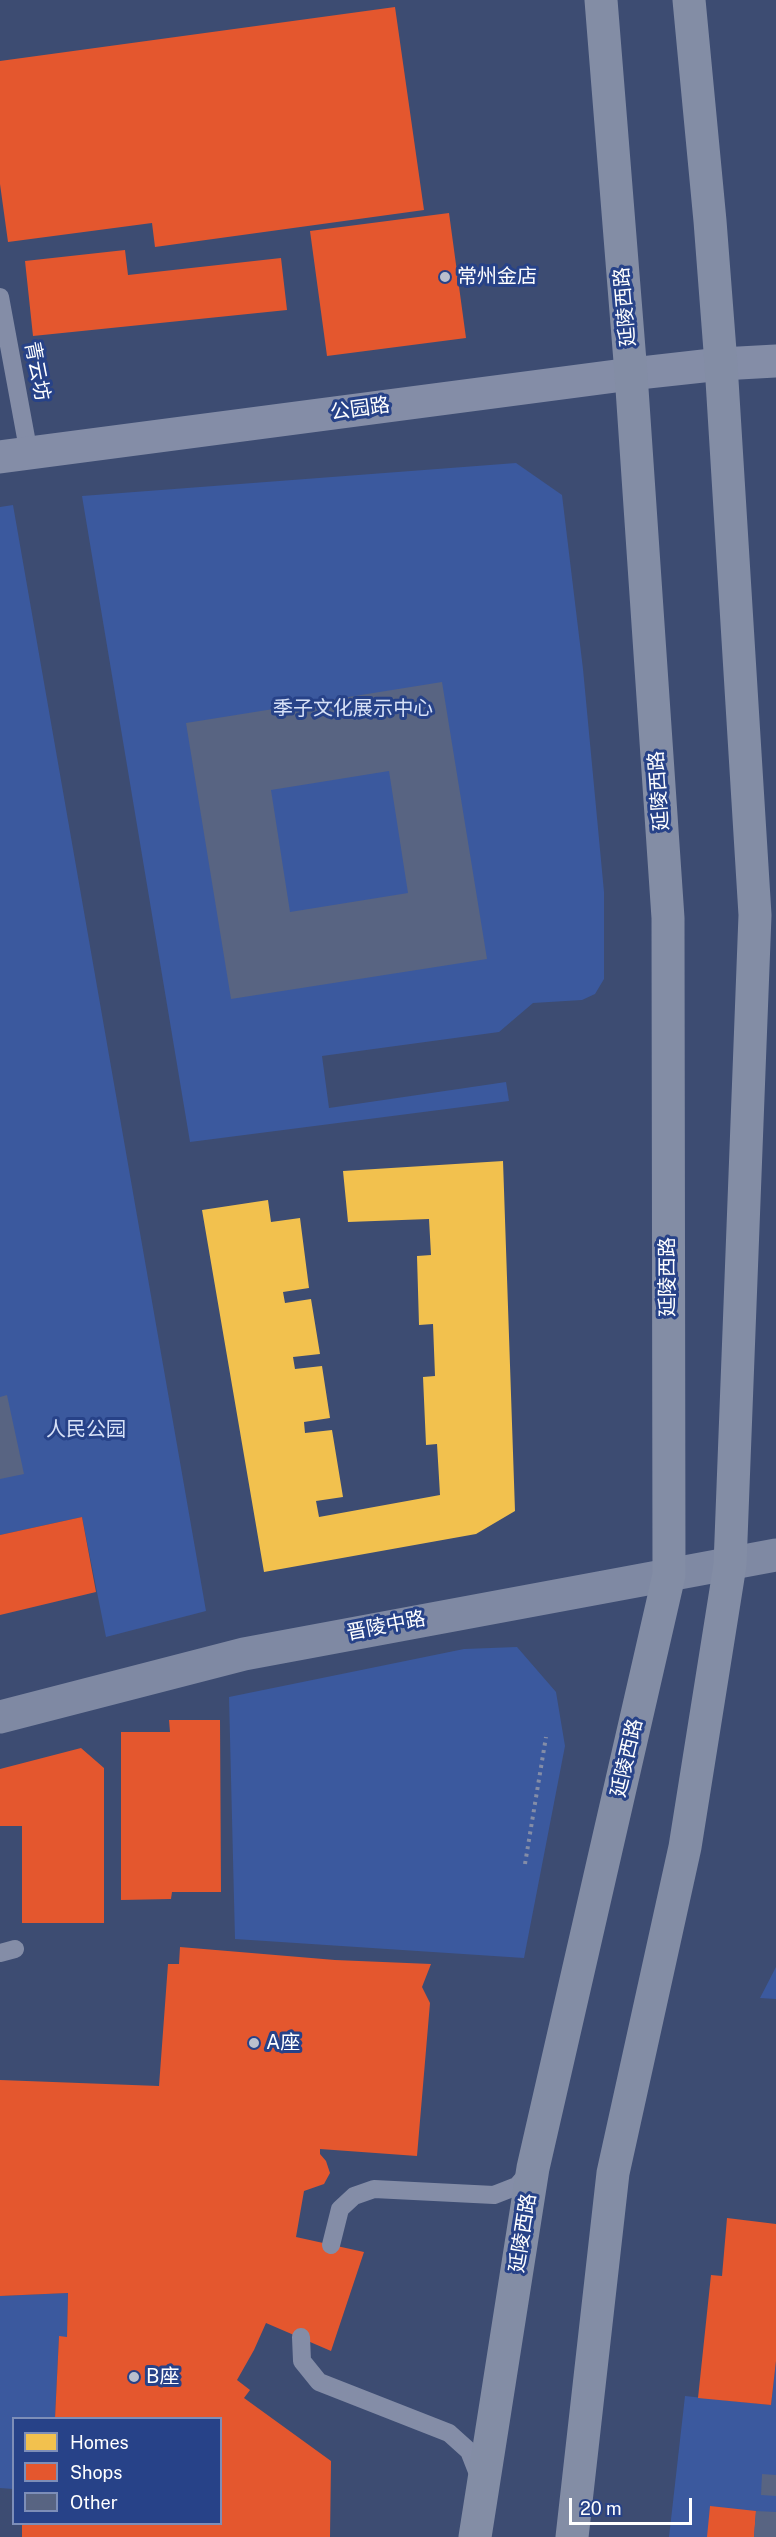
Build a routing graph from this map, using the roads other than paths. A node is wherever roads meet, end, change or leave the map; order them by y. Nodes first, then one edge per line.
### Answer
1 (601, 0) edge
2 (689, 0) edge
3 (0, 297) edge
4 (776, 361) edge
5 (721, 364) junction
6 (631, 374) junction
7 (15, 456) edge
8 (776, 1555) edge
9 (730, 1565) junction
10 (669, 1575) junction
11 (0, 1717) edge
12 (533, 2168) junction
13 (330, 2245) dead end
14 (300, 2337) dead end
15 (483, 2487) junction
16 (475, 2537) edge
17 (572, 2537) edge

1 - 6 main road, 延陵西路
2 - 5 main road
3 - 7 lane, 青云坊
4 - 5 street, 公园路
5 - 6 street, 公园路
5 - 9 main road
6 - 7 street, 公园路
6 - 10 main road, 延陵西路
8 - 9 main road, 晋陵中路
9 - 10 main road, 晋陵中路
9 - 17 main road
10 - 11 main road, 晋陵中路
10 - 12 main road, 延陵西路
12 - 13 lane
12 - 15 main road, 延陵西路
14 - 15 lane
15 - 16 main road, 延陵西路

